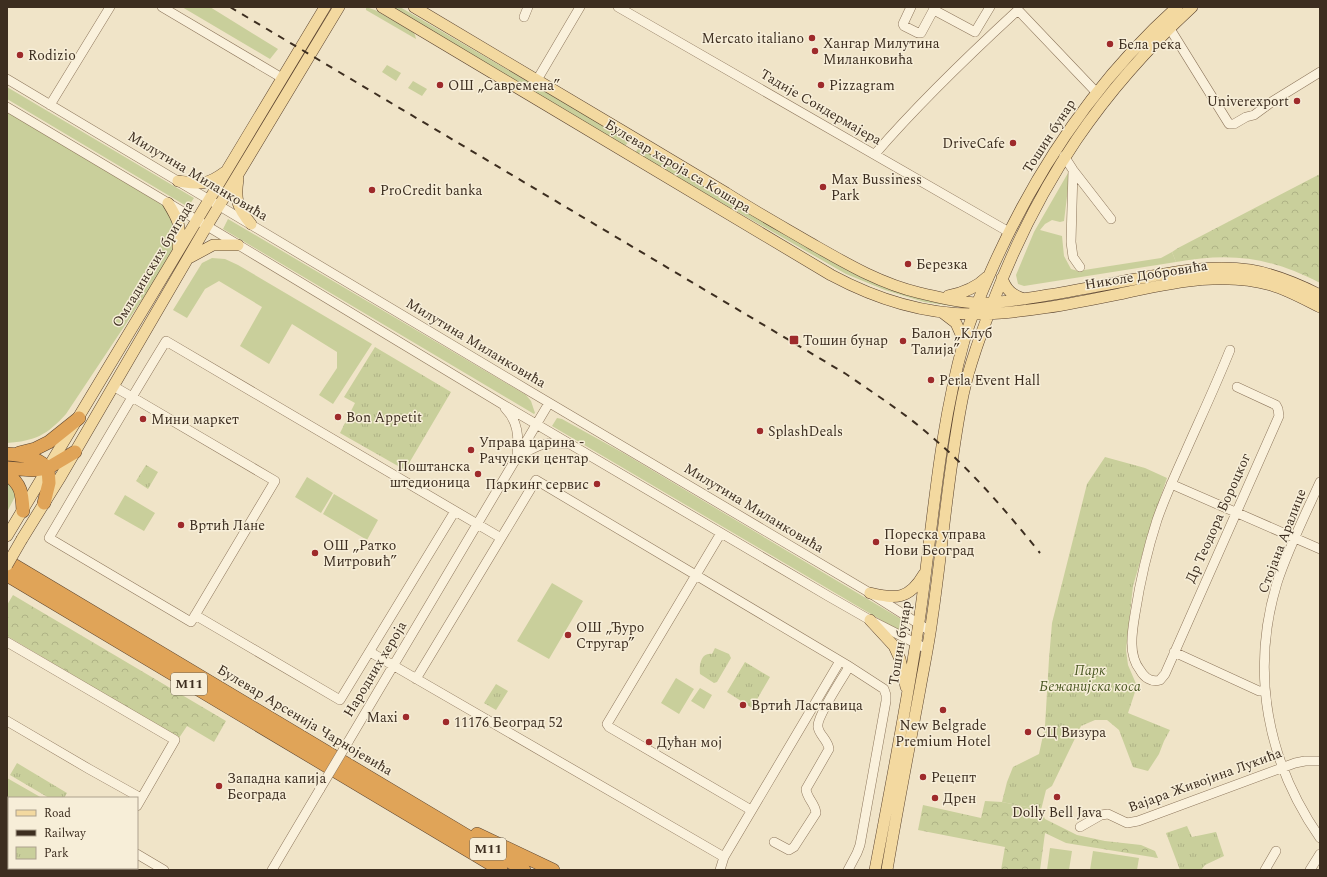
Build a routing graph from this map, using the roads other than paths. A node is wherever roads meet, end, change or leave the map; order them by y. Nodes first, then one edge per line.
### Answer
1 (110, 7) edge
2 (162, 7) edge
3 (339, 7) edge
4 (347, 7) edge
5 (382, 7) edge
6 (414, 7) edge
7 (528, 7) edge
8 (580, 7) edge
9 (618, 7) edge
10 (911, 7) edge
11 (990, 7) edge
12 (1177, 7) edge
13 (1192, 7) edge
14 (934, 8) edge
15 (323, 9) edge
16 (524, 17) dead end
17 (332, 19) junction
18 (1167, 24) junction
19 (1320, 72) edge
20 (282, 78) junction
21 (7, 79) edge
22 (537, 80) junction
23 (1096, 92) junction
24 (50, 105) junction
25 (7, 107) edge
26 (635, 139) junction
27 (627, 153) junction
28 (875, 154) junction
29 (1064, 156) junction
30 (1073, 170) junction
31 (227, 171) junction
32 (238, 176) junction
33 (178, 181) junction
34 (209, 199) junction
35 (168, 203) junction
36 (220, 206) junction
37 (1111, 219) dead end
38 (197, 220) junction
39 (250, 224) junction
40 (207, 226) junction
41 (1009, 232) junction
42 (238, 245) junction
43 (178, 253) junction
44 (188, 259) junction
45 (1080, 267) dead end
46 (990, 273) junction
47 (1002, 278) junction
48 (1320, 295) edge
49 (943, 297) junction
50 (1024, 299) junction
51 (993, 302) junction
52 (977, 303) junction
53 (1320, 307) edge
54 (940, 312) junction
55 (973, 314) junction
56 (988, 314) junction
57 (964, 341) junction
58 (1230, 350) dead end
59 (113, 386) junction
60 (1236, 387) dead end
61 (132, 397) junction
62 (549, 403) junction
63 (502, 404) junction
64 (79, 418) junction
65 (536, 424) junction
66 (574, 446) junction
67 (75, 452) junction
68 (10, 454) edge
69 (517, 457) junction
70 (7, 468) edge
71 (48, 468) junction
72 (7, 474) edge
73 (1320, 482) edge
74 (1171, 484) junction
75 (44, 504) junction
76 (22, 511) junction
77 (455, 511) junction
78 (1237, 512) junction
79 (477, 524) junction
80 (720, 533) junction
81 (8, 534) edge
82 (501, 538) junction
83 (1295, 538) junction
84 (1320, 549) edge
85 (7, 562) edge
86 (7, 565) edge
87 (926, 570) junction
88 (7, 575) edge
89 (695, 575) junction
90 (870, 593) junction
91 (195, 615) junction
92 (870, 620) junction
93 (919, 624) junction
94 (930, 631) junction
95 (7, 642) edge
96 (916, 644) junction
97 (927, 649) junction
98 (370, 652) junction
99 (1174, 652) junction
100 (840, 662) junction
101 (393, 666) junction
102 (850, 667) junction
103 (413, 678) junction
104 (1265, 691) junction
105 (907, 694) junction
106 (7, 720) edge
107 (1320, 761) edge
108 (1282, 767) junction
109 (131, 797) edge
110 (139, 802) edge
111 (751, 810) junction
112 (1080, 827) dead end
113 (450, 832) junction
114 (1320, 838) edge
115 (774, 842) dead end
116 (1276, 851) dead end
117 (1320, 854) edge
118 (138, 855) edge
119 (724, 857) junction
120 (164, 870) edge
121 (272, 870) edge
122 (485, 870) edge
123 (501, 870) edge
124 (524, 870) edge
125 (554, 870) edge
126 (720, 870) edge
127 (848, 870) edge
128 (875, 870) edge
129 (887, 870) edge
130 (1265, 870) edge
131 (1310, 870) edge

1 - 24 street
2 - 20 street
3 - 17 main road, Омладинских бригада
4 - 17 main road
5 - 27 main road, Булевар хероја са Кошара
6 - 22 main road, Булевар хероја са Кошара
7 - 16 street
8 - 22 street
9 - 28 street, Тадије Сондермајера
10 - 14 street
11 - 14 street
12 - 18 main road, Тошин бунар
13 - 18 main road, Тошин бунар
15 - 20 main road, Омладинских бригада
17 - 32 main road, Омладинских бригада
18 - 19 street
18 - 23 main road, Тошин бунар
18 - 29 main road, Тошин бунар
20 - 31 main road, Омладинских бригада
21 - 24 street, Милутина Миланковића
22 - 26 main road, Булевар хероја са Кошара
23 - 28 street
23 - 41 main road, Тошин бунар
24 - 33 street, Милутина Миланковића
25 - 35 street
26 - 27 main road
26 - 49 main road, Булевар хероја са Кошара
27 - 54 main road, Булевар хероја са Кошара
28 - 41 street, Тадије Сондермајера
29 - 30 street
29 - 47 main road, Тошин бунар
30 - 37 street
30 - 45 street
31 - 33 main road
31 - 34 main road, Омладинских бригада
32 - 36 main road, Омладинских бригада
32 - 39 main road
33 - 34 street, Милутина Миланковића
34 - 36 street, Милутина Миланковића
34 - 38 main road, Омладинских бригада
35 - 38 street
35 - 43 main road
36 - 39 street, Милутина Миланковића
36 - 40 main road, Омладинских бригада
38 - 40 street
38 - 43 main road, Омладинских бригада
39 - 62 street, Милутина Миланковића
40 - 42 street
40 - 44 main road, Омладинских бригада
41 - 46 main road, Тошин бунар
42 - 44 main road
42 - 63 street
43 - 64 main road, Омладинских бригада
44 - 59 main road, Омладинских бригада
46 - 49 main road
46 - 52 main road, Тошин бунар
47 - 50 main road
47 - 51 main road, Тошин бунар
48 - 50 main road, Николе Добровића
49 - 52 main road, Булевар хероја са Кошара
50 - 51 main road, Николе Добровића
51 - 52 main road, Булевар хероја са Кошара
51 - 56 main road, Тошин бунар
52 - 55 main road, Тошин бунар
53 - 56 main road, Николе Добровића
54 - 55 main road, Булевар хероја са Кошара
54 - 57 main road
55 - 56 main road, Николе Добровића
55 - 57 main road, Тошин бунар
56 - 94 main road, Тошин бунар
57 - 87 main road, Тошин бунар
58 - 74 street
59 - 61 street
59 - 67 main road, Омладинских бригада
60 - 78 street, Др Теодора Бороцког
61 - 77 street
61 - 91 street
61 - 91 street
62 - 65 street, Народних хероја
62 - 90 street, Милутина Миланковића
63 - 65 street
63 - 69 street
64 - 68 highway
64 - 71 main road, Омладинских бригада
65 - 66 street
65 - 69 street, Народних хероја
66 - 69 street
66 - 80 street
67 - 71 highway
67 - 75 main road, Омладинских бригада
68 - 71 highway
69 - 79 street, Народних хероја
70 - 71 highway
71 - 75 highway
71 - 76 main road, Омладинских бригада
72 - 76 highway
73 - 83 street, Стојана Аралице
74 - 78 street
74 - 99 street, Др Теодора Бороцког
75 - 86 main road, Омладинских бригада, bridge
76 - 81 main road, Омладинских бригада
77 - 79 street
77 - 98 street, Народних хероја
78 - 83 street
78 - 99 street, Др Теодора Бороцког
79 - 82 street
79 - 101 street, Народних хероја
80 - 89 street
80 - 92 street
82 - 89 street
82 - 103 street
83 - 84 street
83 - 104 street, Стојана Аралице
85 - 113 highway, Булевар Арсенија Чарнојевића / M11
87 - 90 main road
87 - 93 main road, Тошин бунар
88 - 113 highway, Булевар Арсенија Чарнојевића / M11
89 - 100 street
89 - 111 street
90 - 93 street, Милутина Миланковића
91 - 98 street, Народних хероја
92 - 96 street
92 - 105 main road
93 - 94 street, Милутина Миланковића
93 - 96 main road, Тошин бунар
94 - 97 main road, Тошин бунар
95 - 110 street
96 - 97 street
96 - 105 main road, Тошин бунар
97 - 129 main road, Тошин бунар
98 - 101 street
99 - 104 street
100 - 102 street
100 - 111 street
101 - 103 street
101 - 121 street, Народних хероја, bridge
102 - 115 street
102 - 127 street
103 - 119 street
104 - 108 street, Стојана Аралице
105 - 128 main road, Тошин бунар
106 - 109 street
107 - 108 street, Вајара Живојина Лукића
108 - 112 street, Вајара Живојина Лукића
108 - 114 street, Стојана Аралице
111 - 119 street
113 - 122 highway
113 - 123 highway, Булевар Арсенија Чарнојевића / M11
113 - 124 highway, Булевар Арсенија Чарнојевића / M11
113 - 125 highway
116 - 130 street
117 - 131 street
118 - 120 street
119 - 126 street

